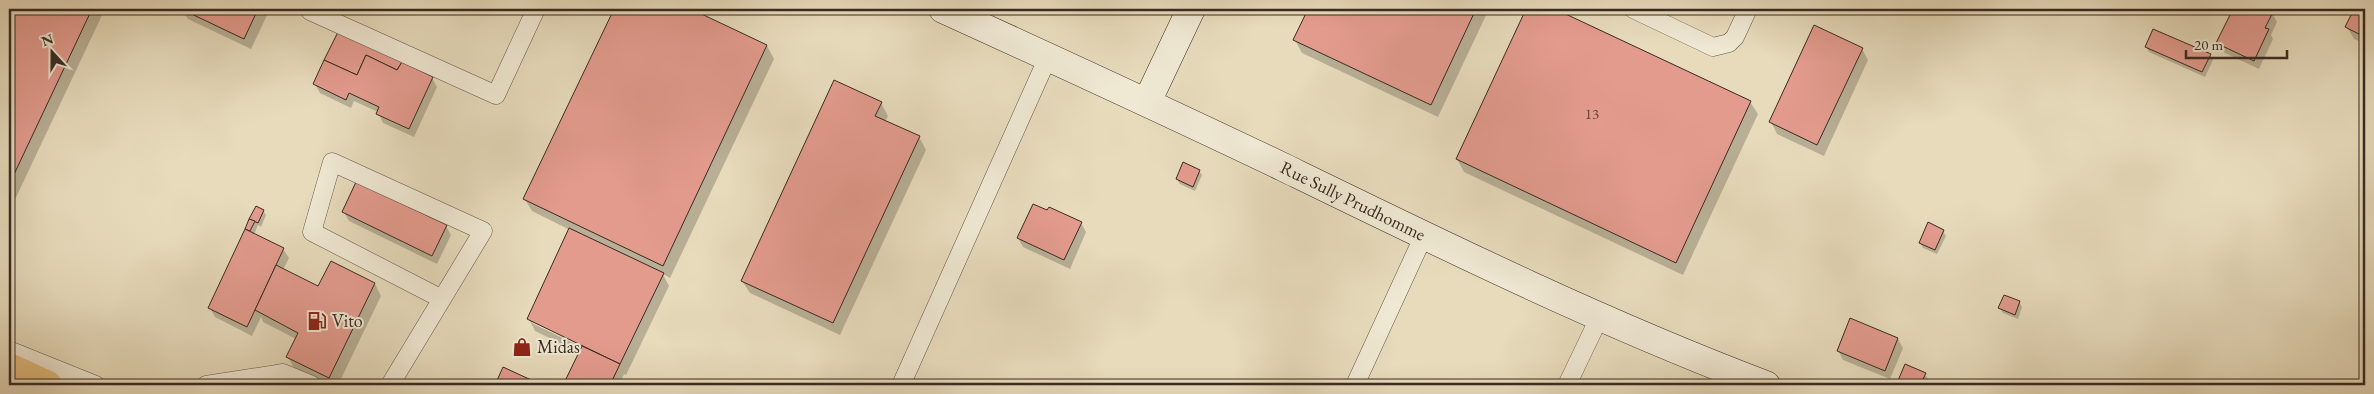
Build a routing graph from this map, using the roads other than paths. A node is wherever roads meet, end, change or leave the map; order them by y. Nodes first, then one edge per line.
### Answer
1 (311, 9) edge
2 (943, 9) edge
3 (1191, 9) edge
4 (1633, 9) edge
5 (1748, 9) edge
6 (528, 11) edge
7 (1048, 57) junction
8 (1147, 102) junction
9 (1424, 235) junction
10 (442, 299) junction
11 (1600, 316) junction
12 (9, 350) edge
13 (9, 367) edge
14 (48, 385) edge
15 (96, 385) edge
16 (206, 385) edge
17 (312, 385) edge
18 (390, 385) edge
19 (908, 385) edge
20 (1355, 385) edge
21 (1567, 385) edge
22 (1766, 385) edge

1 - 6 lane
2 - 7 street, Rue Sully Prudhomme
3 - 8 street
4 - 5 lane
7 - 8 street, Rue Sully Prudhomme
7 - 19 lane
8 - 9 street, Rue Sully Prudhomme
9 - 11 street, Rue Sully Prudhomme
9 - 20 lane
10 - 10 lane
10 - 18 lane
11 - 21 lane
11 - 22 street, Rue Sully Prudhomme
12 - 15 lane
13 - 14 main road
16 - 17 lane

